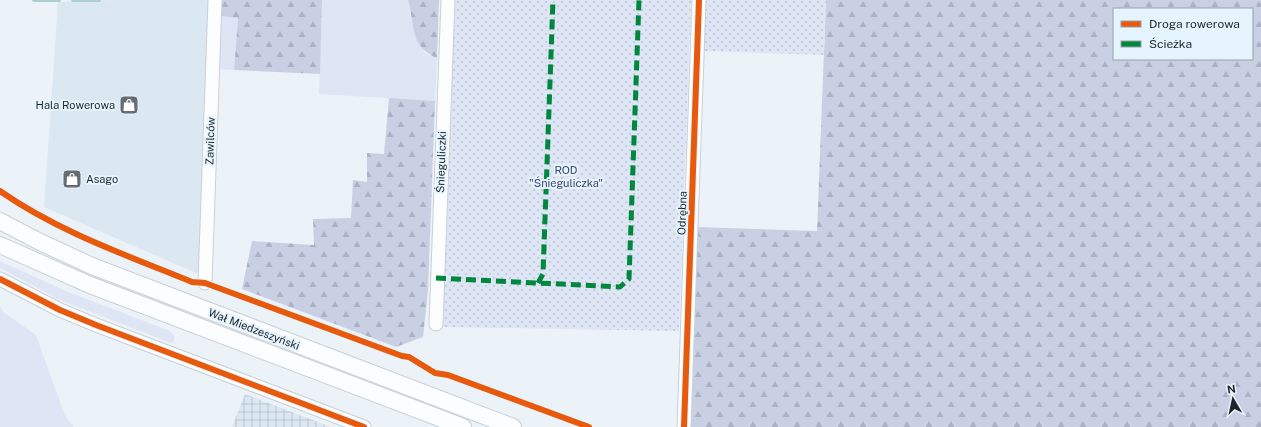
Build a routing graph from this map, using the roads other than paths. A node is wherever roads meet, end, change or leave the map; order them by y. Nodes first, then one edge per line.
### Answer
1 (215, 0) edge
2 (448, 0) edge
3 (699, 0) edge
4 (0, 222) edge
5 (0, 245) edge
6 (0, 279) edge
7 (205, 283) dead end
8 (436, 324) dead end
9 (364, 427) edge
10 (463, 427) edge
11 (513, 427) edge
12 (684, 427) edge

1 - 7 street, Zawilców
2 - 8 street, Śnieguliczki
3 - 12 street, Odrębna
4 - 11 main road, Wał Miedzeszyński
5 - 10 main road, Wał Miedzeszyński
6 - 9 street

